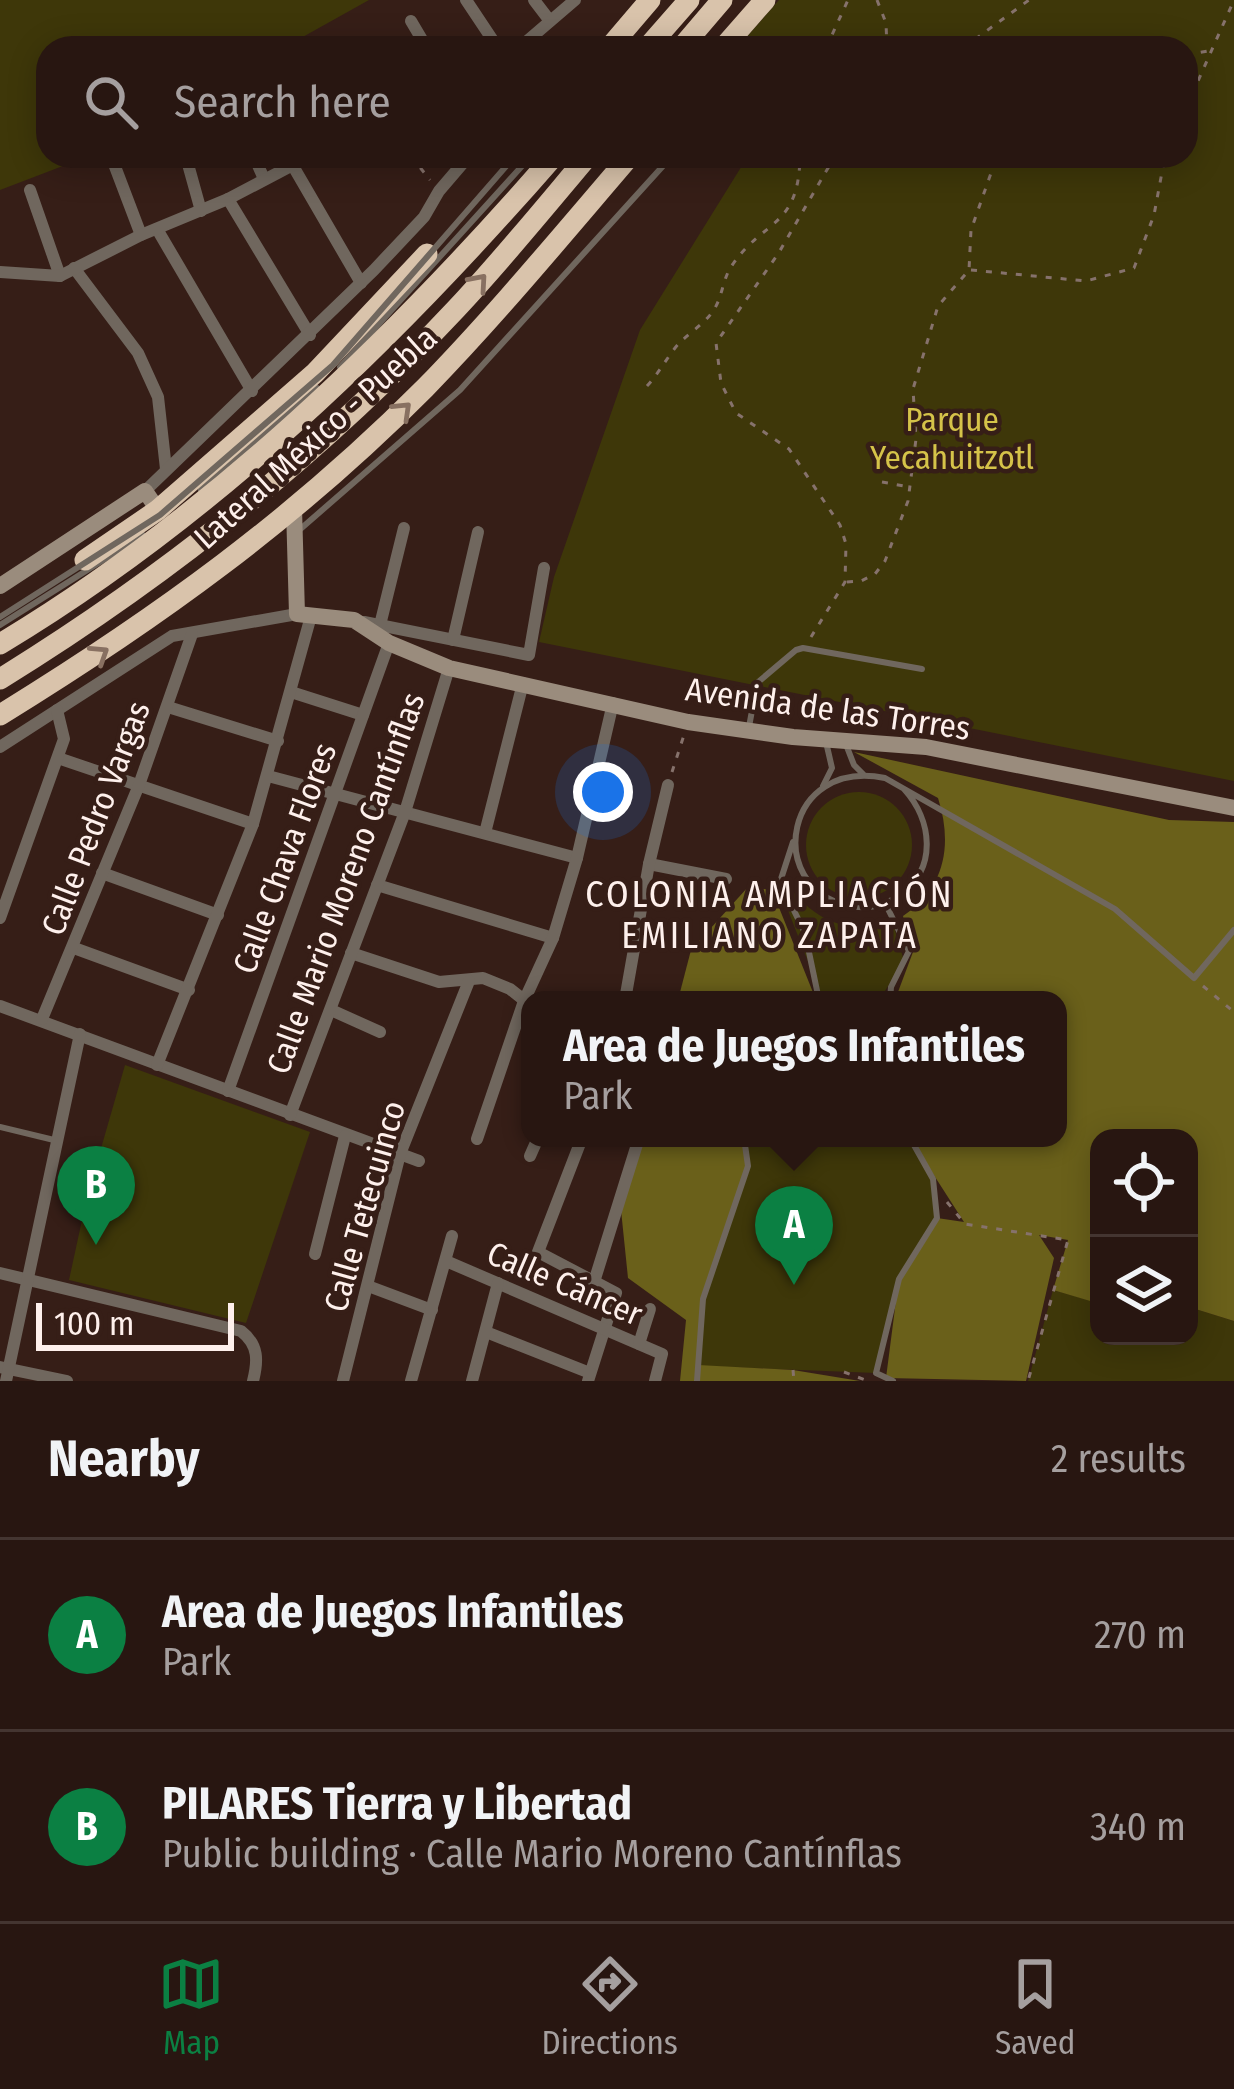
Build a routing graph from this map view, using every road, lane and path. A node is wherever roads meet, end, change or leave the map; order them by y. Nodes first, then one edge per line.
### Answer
1 (466, 0) edge
2 (534, 0) edge
3 (575, 0) edge
4 (651, 0) edge
5 (663, 0) edge
6 (689, 0) edge
7 (722, 0) edge
8 (764, 0) edge
9 (848, 0) edge
10 (877, 0) edge
11 (1030, 0) edge
12 (1234, 0) edge
13 (410, 21) dead end
14 (550, 21) junction
15 (419, 36) edge
16 (490, 36) edge
17 (533, 36) edge
18 (620, 36) edge
19 (632, 36) edge
20 (658, 36) edge
21 (691, 36) edge
22 (733, 36) edge
23 (832, 36) edge
24 (887, 36) edge
25 (980, 36) edge
26 (1210, 51) junction
27 (1198, 53) edge
28 (1198, 80) edge
29 (116, 168) edge
30 (189, 168) edge
31 (259, 168) edge
32 (289, 168) edge
33 (294, 168) edge
34 (421, 168) edge
35 (459, 168) edge
36 (505, 168) edge
37 (505, 168) edge
38 (520, 168) edge
39 (543, 168) edge
40 (579, 168) edge
41 (621, 168) edge
42 (661, 168) edge
43 (797, 168) edge
44 (828, 168) edge
45 (993, 168) edge
46 (1163, 168) edge
47 (264, 179) junction
48 (30, 190) dead end
49 (439, 191) junction
50 (228, 199) junction
51 (201, 211) junction
52 (157, 230) junction
53 (141, 235) junction
54 (74, 268) junction
55 (969, 270) junction
56 (0, 272) edge
57 (60, 275) junction
58 (361, 283) junction
59 (310, 335) junction
60 (646, 386) dead end
61 (252, 391) junction
62 (166, 469) junction
63 (882, 482) dead end
64 (910, 488) junction
65 (151, 501) junction
66 (404, 528) dead end
67 (290, 530) junction
68 (478, 532) dead end
69 (544, 568) dead end
70 (8, 574) edge
71 (845, 582) junction
72 (0, 586) edge
73 (304, 615) junction
74 (0, 618) edge
75 (354, 620) junction
76 (380, 626) junction
77 (192, 634) junction
78 (453, 640) junction
79 (389, 643) junction
80 (0, 644) edge
81 (803, 648) junction
82 (449, 668) junction
83 (922, 669) dead end
84 (0, 679) edge
85 (523, 683) junction
86 (291, 692) junction
87 (613, 703) junction
88 (168, 707) junction
89 (57, 710) junction
90 (363, 715) junction
91 (0, 716) edge
92 (688, 722) junction
93 (748, 731) junction
94 (824, 739) junction
95 (844, 740) junction
96 (278, 741) junction
97 (0, 747) edge
98 (58, 758) junction
99 (863, 774) junction
100 (268, 776) junction
101 (139, 785) junction
102 (668, 785) joint
103 (822, 787) junction
104 (904, 789) junction
105 (335, 794) junction
106 (1234, 808) edge
107 (405, 812) junction
108 (253, 824) junction
109 (485, 833) junction
110 (796, 833) junction
111 (577, 858) junction
112 (649, 864) junction
113 (102, 873) junction
114 (726, 879) dead end
115 (376, 885) junction
116 (885, 903) junction
117 (218, 915) junction
118 (0, 918) edge
119 (1234, 930) edge
120 (553, 938) junction
121 (74, 948) junction
122 (352, 953) junction
123 (1194, 978) junction
124 (470, 981) junction
125 (189, 990) junction
126 (531, 991) edge
127 (628, 991) edge
128 (815, 991) edge
129 (891, 991) edge
130 (521, 997) edge
131 (0, 1006) edge
132 (331, 1010) junction
133 (1234, 1012) edge
134 (521, 1018) edge
135 (42, 1019) junction
136 (380, 1032) dead end
137 (80, 1034) junction
138 (157, 1065) junction
139 (228, 1091) junction
140 (290, 1115) junction
141 (0, 1127) edge
142 (344, 1136) junction
143 (477, 1138) dead end
144 (57, 1141) junction
145 (534, 1147) edge
146 (579, 1147) edge
147 (636, 1147) edge
148 (745, 1147) edge
149 (915, 1147) edge
150 (400, 1154) junction
151 (530, 1156) dead end
152 (419, 1161) dead end
153 (933, 1179) junction
154 (452, 1236) dead end
155 (315, 1254) dead end
156 (446, 1261) junction
157 (0, 1273) edge
158 (28, 1279) junction
159 (594, 1282) junction
160 (498, 1283) junction
161 (368, 1286) junction
162 (650, 1309) dead end
163 (432, 1310) junction
164 (603, 1329) junction
165 (486, 1331) junction
166 (638, 1344) junction
167 (794, 1370) dead end
168 (5, 1372) edge
169 (844, 1372) dead end
170 (589, 1377) edge
171 (67, 1381) edge
172 (253, 1381) edge
173 (343, 1381) edge
174 (411, 1381) edge
175 (472, 1381) edge
176 (655, 1381) edge
177 (697, 1381) edge
178 (794, 1381) edge
179 (868, 1381) edge
180 (892, 1381) edge
181 (1028, 1381) edge

1 - 16 street
2 - 14 street
3 - 14 street
4 - 18 highway
5 - 19 lane
6 - 20 highway
7 - 21 highway
8 - 22 highway
9 - 23 path
10 - 24 path
11 - 25 path
12 - 26 path
13 - 15 street
14 - 17 street
26 - 27 path
26 - 28 path
29 - 53 street
30 - 51 street
31 - 47 street
32 - 47 street
33 - 58 street
34 - 49 path
35 - 49 street
36 - 65 highway, Lateral México - Puebla
37 - 74 lane, bridge
38 - 74 lane, bridge
39 - 80 highway
84 -> 40 highway
67 -> 41 highway, Lateral México - Puebla
42 - 67 lane
43 - 60 path
44 - 71 path
45 - 55 path
46 - 55 path
47 - 50 street
48 - 57 street
49 - 58 street
50 - 51 street
50 - 59 street
51 - 52 street
52 - 53 street
52 - 61 street
53 - 54 street
54 - 57 street
54 - 62 street
55 - 64 path
56 - 57 street
58 - 59 street
59 - 61 street
61 - 62 street
62 - 65 street
63 - 64 path
64 - 71 path
65 - 70 street
65 - 74 highway, Lateral México - Puebla
66 - 76 street
67 - 73 street
91 -> 67 highway, Lateral México - Puebla
68 - 78 street
69 - 78 street, Avenida de las Torres
70 - 72 street
71 - 81 path
73 - 75 street, Avenida de las Torres
73 - 77 street
73 - 86 street
75 - 76 street, Avenida de las Torres
75 - 79 street, Avenida de las Torres
76 - 78 street, Avenida de las Torres
77 - 88 street, Calle Pedro Vargas
77 - 89 street
79 - 82 street, Avenida de las Torres
79 - 90 street, Calle Chava Flores
81 - 83 lane
81 - 93 lane
82 - 85 street, Avenida de las Torres
82 - 107 street, Calle Mario Moreno Cantínflas
85 - 87 street, Avenida de las Torres
85 - 109 street
86 - 90 street
86 - 96 street
87 - 92 street, Avenida de las Torres
87 - 111 street
88 - 96 street
88 - 101 street, Calle Pedro Vargas
89 - 97 street
89 - 98 street
90 - 105 street, Calle Chava Flores
92 - 93 street, Avenida de las Torres
92 - 102 path
93 - 94 street, Avenida de las Torres
94 - 95 street, Avenida de las Torres
94 - 103 lane
95 - 99 lane
95 - 106 street, Avenida de las Torres
96 - 100 street
98 - 101 street
98 - 118 street
99 - 103 lane
99 - 104 lane
100 - 105 street
100 - 108 street
101 - 108 street
101 - 113 street, Calle Pedro Vargas
102 - 112 street
103 - 110 lane
104 - 116 lane
104 - 123 lane
105 - 107 street
105 - 139 street, Calle Chava Flores
107 - 109 street
107 - 115 street, Calle Mario Moreno Cantínflas
108 - 117 street
109 - 111 street
110 - 116 lane
110 - 128 lane
111 - 120 street
112 - 114 street
112 - 127 street
113 - 117 street
113 - 121 street, Calle Pedro Vargas
115 - 120 street
115 - 122 street, Calle Mario Moreno Cantínflas
116 - 129 lane
117 - 125 street
119 - 123 lane
120 - 126 street
121 - 125 street
121 - 135 street, Calle Pedro Vargas
122 - 124 street
122 - 132 street, Calle Mario Moreno Cantínflas
123 - 133 path
124 - 130 street
124 - 150 street, Calle Tetecuinco
125 - 138 street
131 - 135 street
132 - 136 street
132 - 140 street, Calle Mario Moreno Cantínflas
134 - 143 street
135 - 137 street
137 - 138 street
137 - 144 street
138 - 139 street
139 - 140 street
140 - 142 street
141 - 144 lane
142 - 150 street
142 - 155 street
144 - 158 street
145 - 151 street
146 - 159 street
147 - 159 street
148 - 177 lane
149 - 153 lane
150 - 152 street
150 - 161 street, Calle Tetecuinco
153 - 180 lane
153 - 181 path
154 - 156 street
156 - 160 street, Calle Cáncer
156 - 163 street
157 - 158 street
158 - 168 street
158 - 172 street
159 - 164 street
160 - 164 street, Calle Cáncer
160 - 165 street
161 - 163 street
161 - 173 street, Calle Tetecuinco
162 - 166 street
163 - 174 street
164 - 166 street, Calle Cáncer
164 - 170 street
165 - 170 street
165 - 175 street
166 - 176 street, Calle Cáncer
167 - 178 path
168 - 171 street
169 - 179 path

